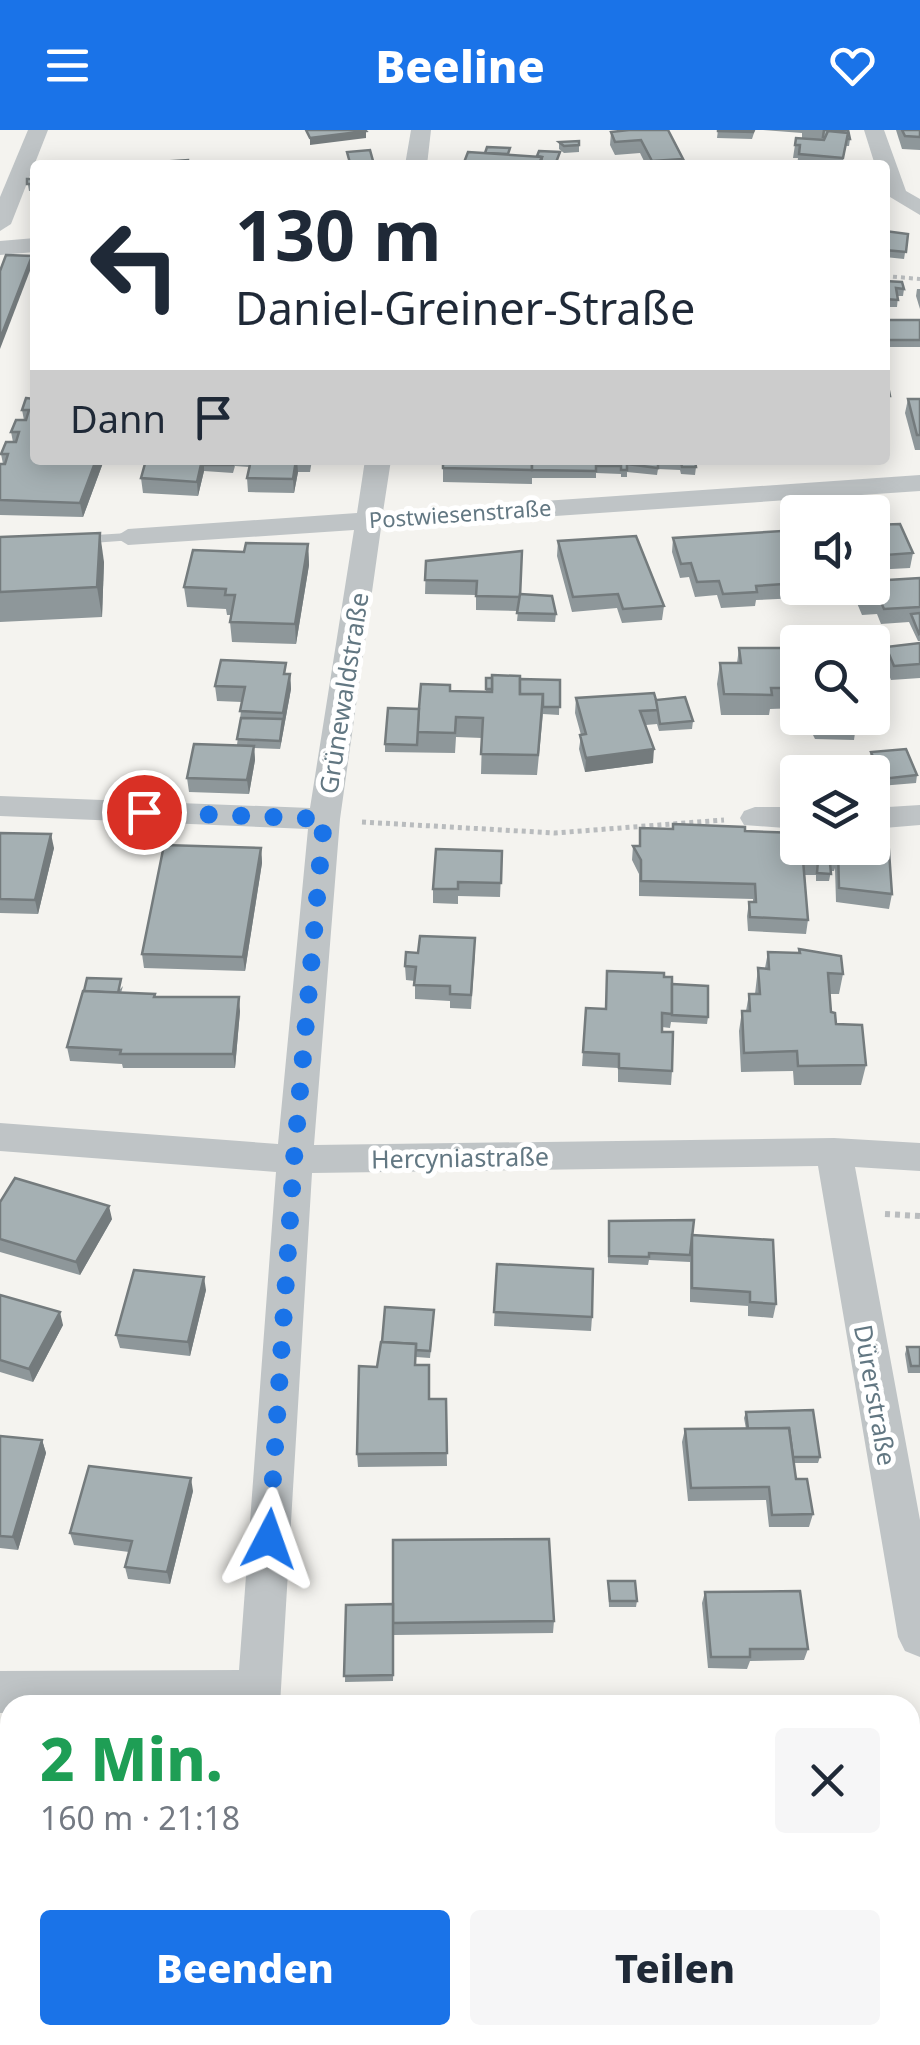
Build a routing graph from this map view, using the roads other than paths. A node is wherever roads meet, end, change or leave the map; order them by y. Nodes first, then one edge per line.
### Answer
1 (38, 130) edge
2 (421, 130) edge
3 (874, 130) edge
4 (417, 160) edge
5 (884, 160) edge
6 (890, 177) edge
7 (7, 185) edge
8 (920, 208) edge
9 (0, 224) edge
10 (30, 245) edge
11 (0, 248) edge
12 (377, 465) edge
13 (918, 487) edge
14 (370, 519) junction
15 (128, 537) joint
16 (55, 542) edge
17 (0, 806) edge
18 (920, 815) edge
19 (755, 818) road end
20 (780, 818) edge
21 (890, 818) edge
22 (324, 819) junction
23 (0, 1136) edge
24 (834, 1152) junction
25 (920, 1158) edge
26 (294, 1159) junction
27 (920, 1637) edge
28 (0, 1692) edge
29 (130, 1695) edge
30 (259, 1695) edge

1 - 7 street
2 - 4 street
3 - 5 street
6 - 8 street
7 - 9 street
10 - 11 street
12 - 14 street, Grünewaldstraße
13 - 14 street, Postwiesenstraße
14 - 15 street, Postwiesenstraße
14 - 22 street, Grünewaldstraße
15 - 16 lane, Postwiesenstraße
17 - 22 street
18 - 21 street
19 - 20 street
22 - 26 street, Grünewaldstraße
23 - 26 street, Hercyniastraße
24 - 25 street, Hercyniastraße
24 - 26 street, Hercyniastraße
24 - 27 street, Dürerstraße
26 - 30 street, Grünewaldstraße
28 - 29 street

